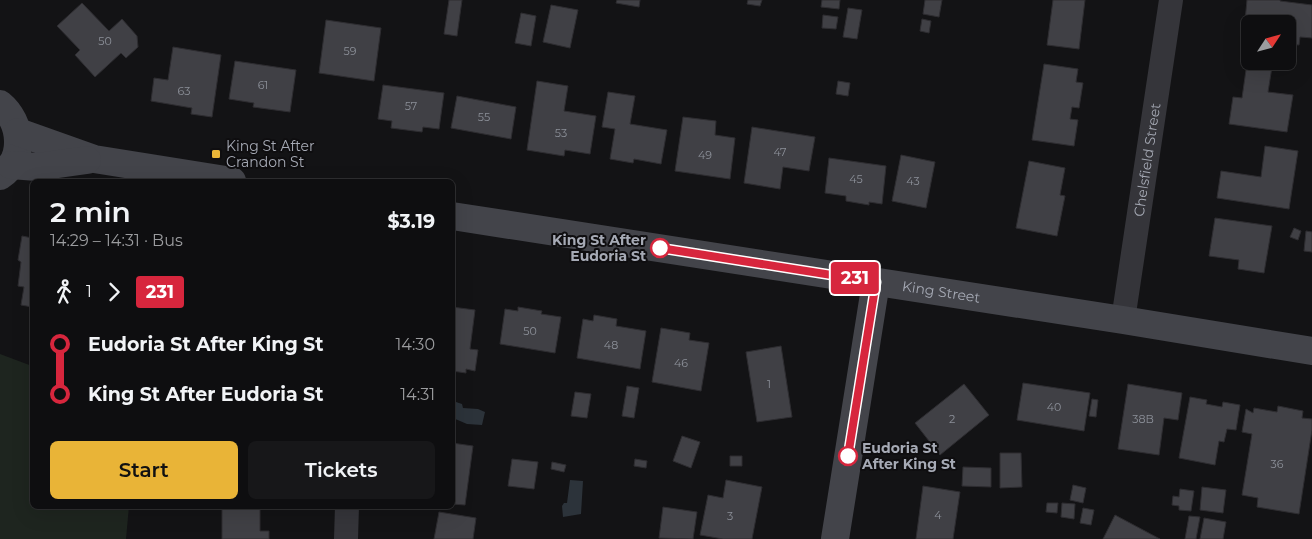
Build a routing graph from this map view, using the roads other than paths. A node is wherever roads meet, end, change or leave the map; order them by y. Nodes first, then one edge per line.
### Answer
1 (1171, 0) edge
2 (0, 101) edge
3 (18, 132) junction
4 (94, 159) junction
5 (6, 171) edge
6 (219, 179) edge
7 (455, 216) edge
8 (876, 282) junction
9 (1122, 320) junction
10 (1312, 351) edge
11 (347, 509) edge
12 (346, 539) edge
13 (835, 539) edge

1 - 9 street, Chelsfield Street
2 - 3 main road
3 - 4 main road
3 - 5 main road
4 - 5 main road
4 - 6 main road
7 - 8 main road, King Street
8 - 9 main road, King Street
8 - 13 main road
9 - 10 main road, King Street
11 - 12 street

